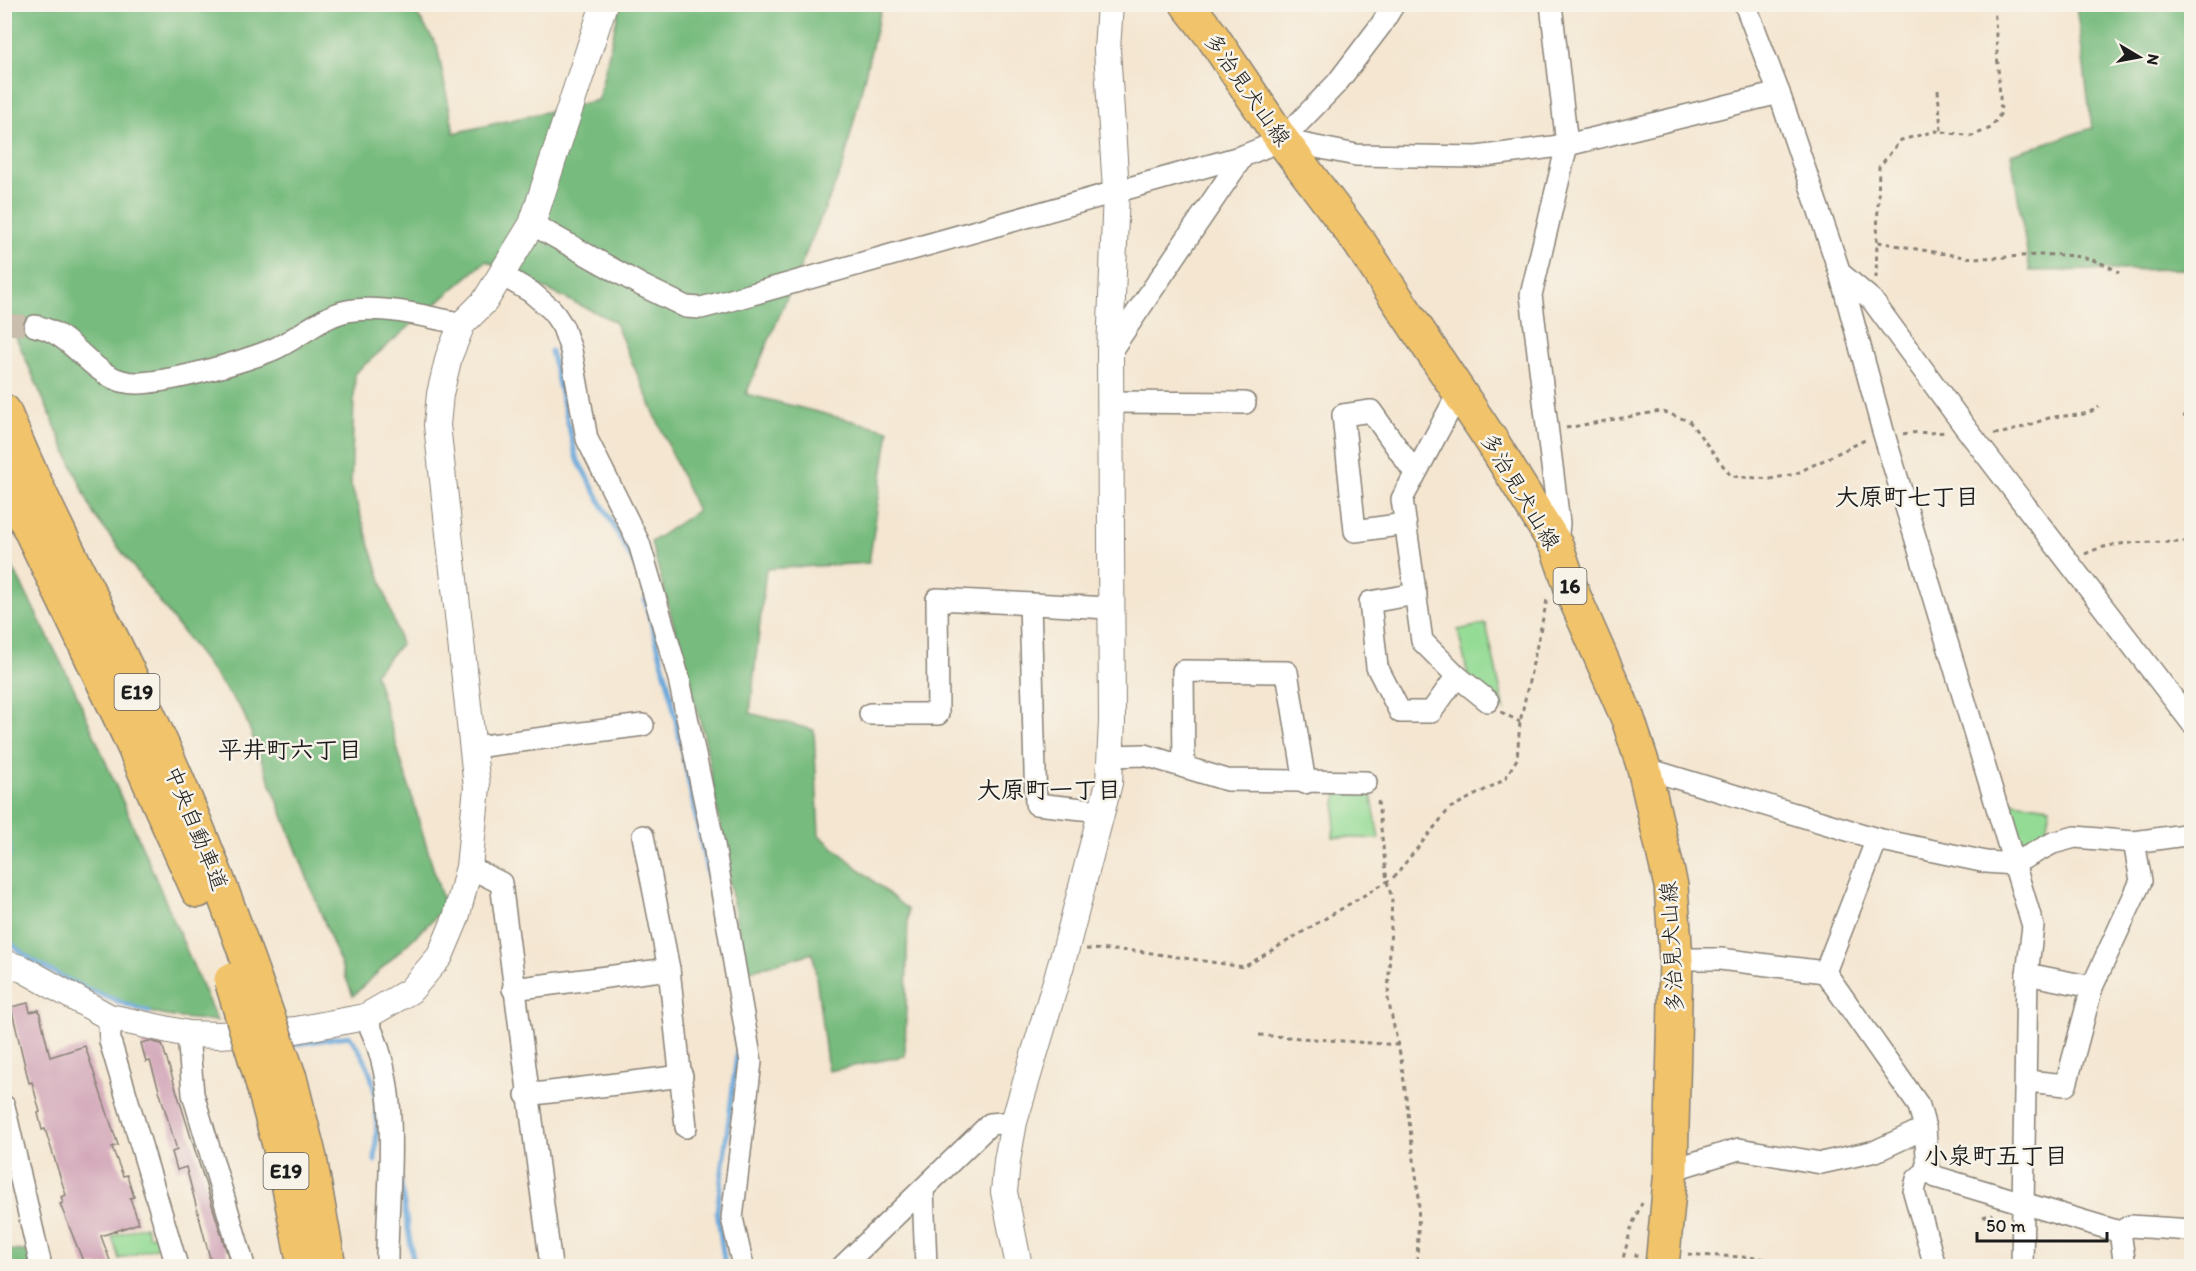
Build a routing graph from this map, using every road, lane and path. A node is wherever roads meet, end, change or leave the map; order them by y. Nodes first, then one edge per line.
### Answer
1 (603, 4) edge
2 (1110, 4) edge
3 (1187, 4) edge
4 (1394, 4) edge
5 (1551, 4) edge
6 (1745, 4) edge
7 (1994, 4) edge
8 (1938, 90) dead end
9 (1779, 93) junction
10 (1941, 131) junction
11 (1282, 140) junction
12 (1567, 145) junction
13 (1243, 156) junction
14 (1116, 190) junction
15 (532, 224) junction
16 (1877, 242) junction
17 (1840, 273) junction
18 (2120, 273) dead end
19 (502, 274) junction
20 (1866, 294) junction
21 (462, 324) junction
22 (35, 326) tunnel mouth
23 (1110, 352) junction
24 (1459, 392) junction
25 (1109, 402) junction
26 (1245, 403) dead end
27 (2099, 407) dead end
28 (4, 411) edge
29 (2183, 416) dead end
30 (2192, 417) edge
31 (1970, 431) junction
32 (1546, 432) junction
33 (1885, 435) junction
34 (1415, 473) junction
35 (4, 475) edge
36 (1405, 524) junction
37 (2187, 542) dead end
38 (1557, 547) junction
39 (2069, 562) junction
40 (1416, 594) junction
41 (1573, 594) junction
42 (1030, 604) junction
43 (1109, 608) junction
44 (1457, 676) junction
45 (1488, 701) dead end
46 (870, 714) dead end
47 (2192, 723) edge
48 (643, 725) dead end
49 (474, 747) junction
50 (1110, 756) junction
51 (1184, 767) junction
52 (1644, 768) junction
53 (1366, 782) dead end
54 (1305, 783) junction
55 (1378, 801) dead end
56 (1101, 811) junction
57 (2192, 834) edge
58 (643, 836) dead end
59 (1877, 839) junction
60 (2134, 842) junction
61 (2013, 864) junction
62 (469, 867) junction
63 (1387, 882) junction
64 (1066, 948) junction
65 (1676, 959) junction
66 (4, 963) edge
67 (669, 969) junction
68 (1825, 972) junction
69 (2027, 974) junction
70 (243, 980) junction
71 (2092, 987) junction
72 (513, 989) junction
73 (109, 1017) junction
74 (365, 1017) junction
75 (188, 1034) junction
76 (1259, 1035) dead end
77 (1398, 1045) junction
78 (682, 1076) junction
79 (275, 1078) junction
80 (2027, 1081) junction
81 (526, 1095) junction
82 (4, 1106) edge
83 (1014, 1122) junction
84 (686, 1126) dead end
85 (1925, 1128) junction
86 (1928, 1170) junction
87 (1670, 1181) junction
88 (923, 1189) junction
89 (2023, 1204) junction
90 (2192, 1230) edge
91 (2120, 1232) junction
92 (1663, 1259) edge
93 (41, 1266) edge
94 (177, 1266) edge
95 (244, 1266) edge
96 (304, 1266) edge
97 (329, 1266) edge
98 (387, 1266) edge
99 (550, 1266) edge
100 (743, 1266) edge
101 (843, 1266) edge
102 (926, 1266) edge
103 (1019, 1266) edge
104 (1417, 1266) edge
105 (1622, 1266) edge
106 (1796, 1266) edge
107 (1935, 1266) edge
108 (2022, 1266) edge
109 (2125, 1266) edge

1 - 15 street
2 - 14 street
3 - 11 main road, 多治見犬山線 / 16
4 - 11 street
5 - 12 street
6 - 9 street
7 - 10 path
8 - 10 path
9 - 12 street
9 - 17 street
10 - 16 path
11 - 12 street
11 - 13 street
11 - 24 main road, 多治見犬山線 / 16
12 - 32 street
13 - 14 street
13 - 23 street
14 - 15 street
14 - 23 street
15 - 19 street
16 - 18 path
16 - 20 path
17 - 20 street
17 - 33 street
19 - 21 street
19 - 100 street
20 - 31 street
21 - 22 street
21 - 49 street
23 - 25 street
24 - 34 street
24 - 38 main road, 多治見犬山線 / 16
25 - 26 street
25 - 43 street
27 - 31 path
28 - 70 main road, 中央自動車道 / E19
29 - 30 path
31 - 33 path
31 - 39 street
32 - 33 path
32 - 38 street
33 - 61 street
34 - 36 street
34 - 36 street
35 - 70 main road, 中央自動車道 / E19
36 - 40 street
37 - 39 path
38 - 41 main road, 多治見犬山線 / 16
39 - 47 street
40 - 44 street
40 - 44 street
41 - 52 main road, 多治見犬山線 / 16
41 - 63 path
42 - 43 street
42 - 46 street
42 - 56 street
43 - 50 street
44 - 45 street
48 - 49 street
49 - 62 street
50 - 51 street
50 - 56 street
51 - 54 street
51 - 54 street
52 - 59 street
52 - 65 main road, 多治見犬山線 / 16
53 - 54 street
55 - 63 path
56 - 64 street
57 - 60 street
58 - 67 street
59 - 61 street
59 - 68 street
60 - 61 street
60 - 71 street
61 - 69 street
62 - 72 street
62 - 74 street
63 - 64 path
63 - 77 path
64 - 83 street
65 - 68 street
65 - 87 main road, 多治見犬山線 / 16
66 - 73 street
67 - 72 street
67 - 78 street
68 - 85 street
69 - 71 street
69 - 80 street
70 - 79 main road, 中央自動車道 / E19, bridge
71 - 80 street
72 - 81 street
73 - 75 street
73 - 94 street
74 - 75 street
74 - 98 street
75 - 95 street
76 - 77 path
77 - 104 path
78 - 81 street
78 - 84 street
79 - 96 main road, 中央自動車道 / E19
79 - 97 main road, 中央自動車道 / E19
80 - 89 street
81 - 99 street
82 - 93 street
83 - 88 street
83 - 103 street
85 - 86 street
85 - 87 street
86 - 89 street
86 - 107 street
87 - 92 main road, 多治見犬山線 / 16
87 - 105 path
88 - 101 street
88 - 102 street
89 - 91 street
89 - 108 street
90 - 91 street
91 - 109 street
92 - 106 path

